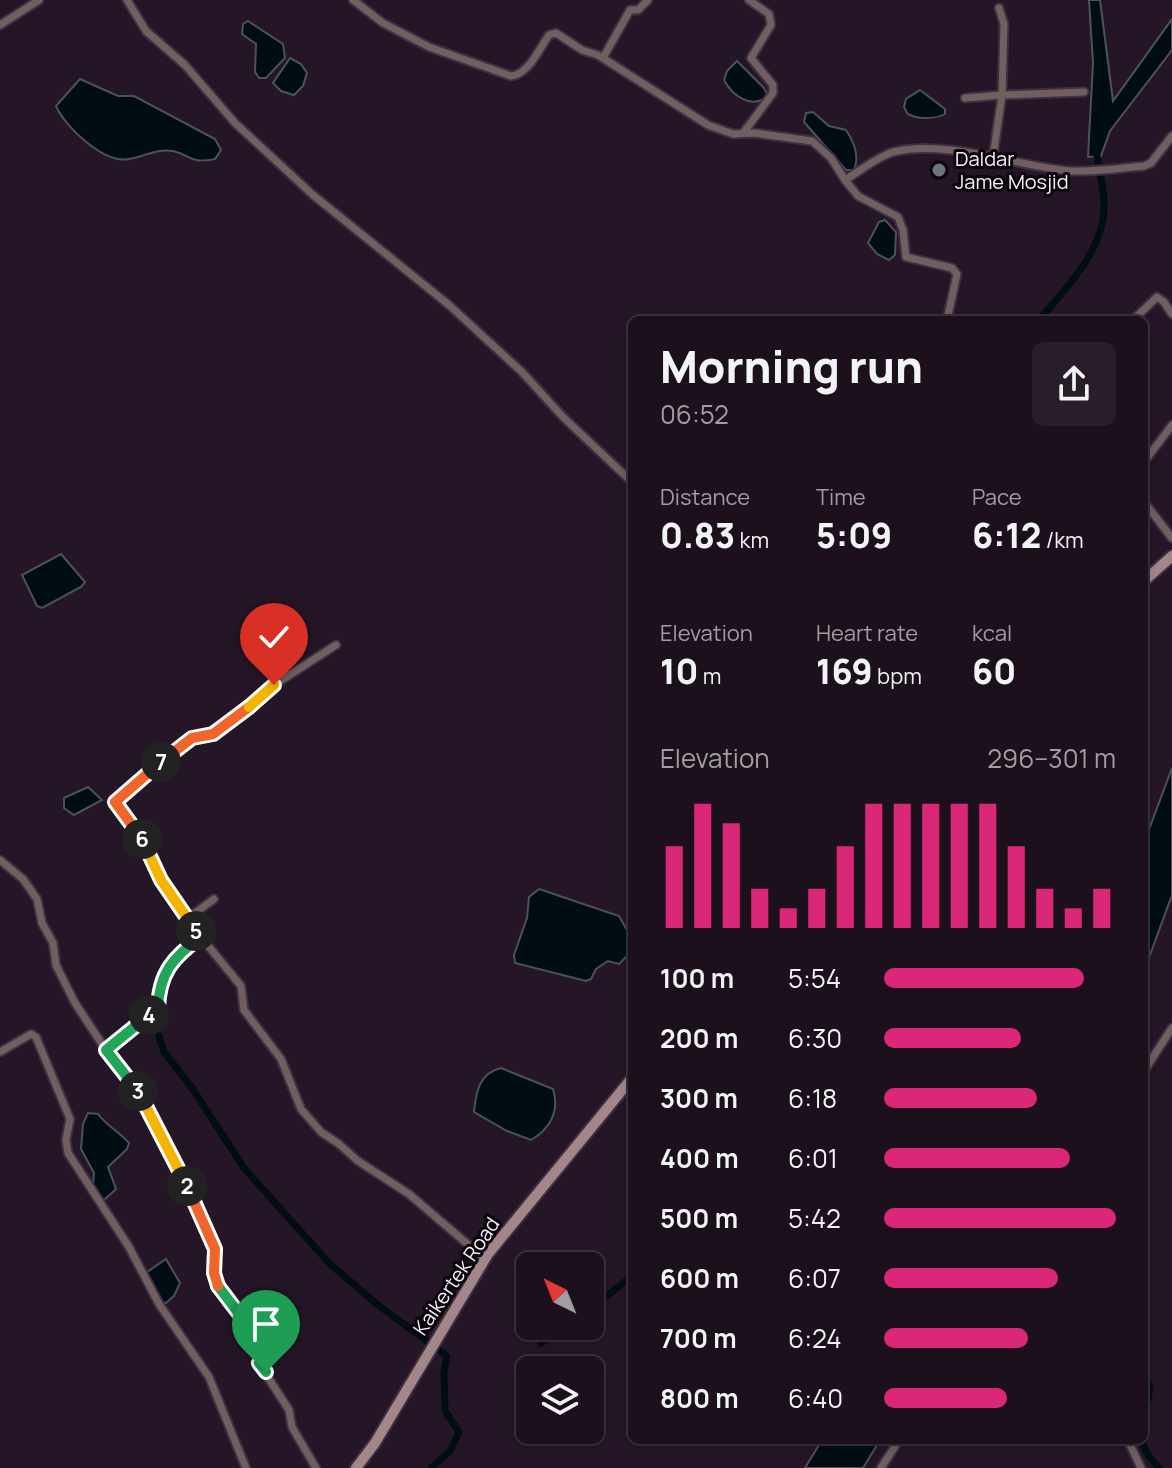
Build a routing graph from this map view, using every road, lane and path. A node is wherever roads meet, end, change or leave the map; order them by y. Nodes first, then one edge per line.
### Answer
1 (39, 0) edge
2 (127, 0) edge
3 (353, 0) edge
4 (648, 0) edge
5 (749, 0) edge
6 (999, 8) dead end
7 (0, 25) edge
8 (603, 58) junction
9 (1084, 92) dead end
10 (1002, 95) junction
11 (965, 98) dead end
12 (744, 132) junction
13 (1172, 136) edge
14 (993, 157) junction
15 (845, 180) junction
16 (1172, 314) edge
17 (948, 316) edge
18 (1137, 316) edge
19 (1172, 425) edge
20 (1148, 457) edge
21 (628, 478) edge
22 (1148, 507) edge
23 (1172, 538) edge
24 (1172, 556) edge
25 (1148, 577) edge
26 (336, 645) dead end
27 (0, 860) edge
28 (214, 899) dead end
29 (187, 919) junction
30 (201, 937) junction
31 (1172, 1028) edge
32 (106, 1050) junction
33 (0, 1052) edge
34 (1148, 1065) edge
35 (628, 1083) edge
36 (485, 1259) junction
37 (896, 1444) edge
38 (1130, 1444) edge
39 (246, 1468) edge
40 (316, 1468) edge
41 (356, 1468) edge
42 (881, 1468) edge
43 (1141, 1468) edge

1 - 7 street
2 - 21 street
3 - 8 street
4 - 8 street
5 - 12 street
6 - 10 street
8 - 12 street
9 - 10 street
10 - 11 street
10 - 14 street
12 - 15 street
13 - 14 street
14 - 15 street
15 - 17 street
16 - 18 street
19 - 20 street
22 - 23 street
24 - 25 main road
26 - 29 street
27 - 32 street
28 - 29 street
29 - 30 street
30 - 32 street
30 - 36 street
31 - 34 street
32 - 40 street
33 - 39 street
35 - 36 main road, Kaikertek Road
36 - 41 main road, Kaikertek Road
37 - 42 street
38 - 43 street

